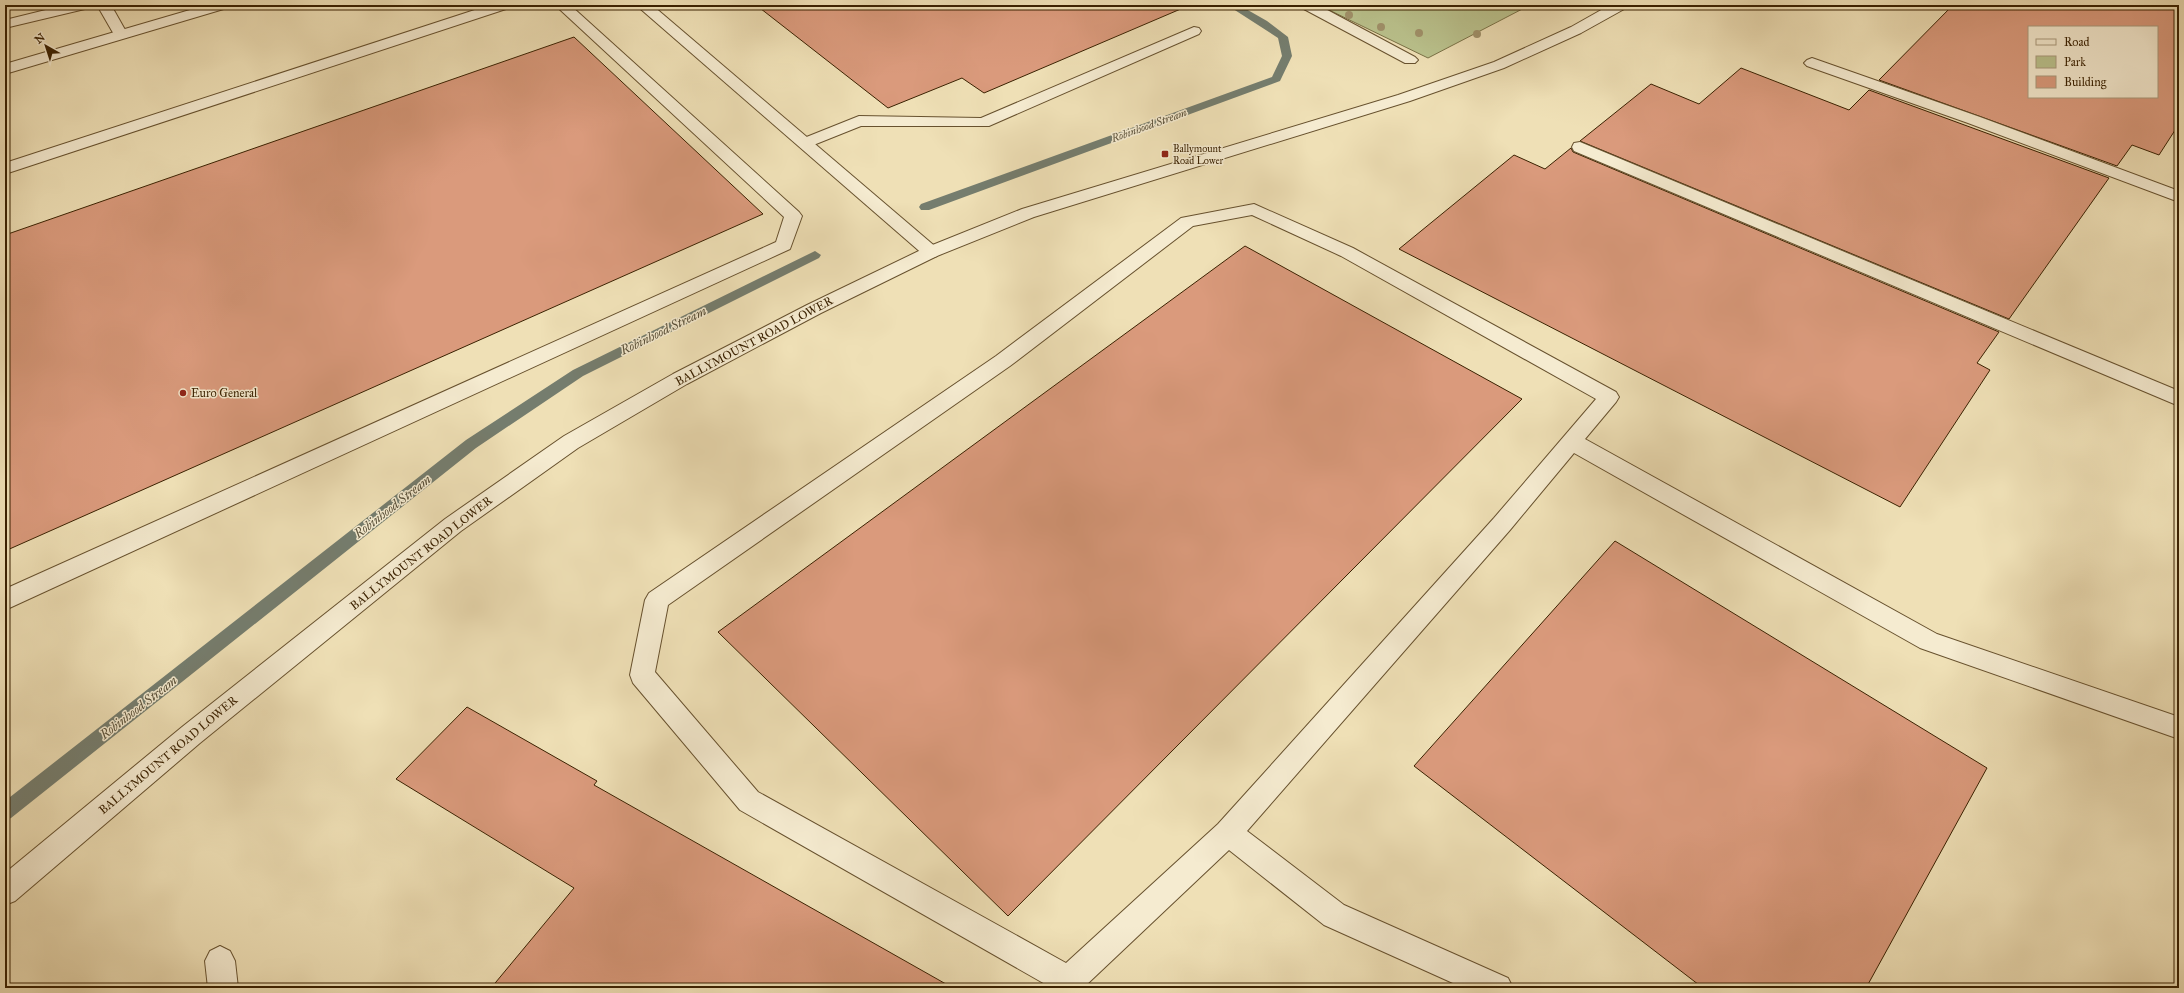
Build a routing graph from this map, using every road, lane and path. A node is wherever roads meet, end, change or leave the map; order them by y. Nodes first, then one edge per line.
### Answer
1 (84, 5) edge
2 (104, 5) edge
3 (222, 5) edge
4 (504, 5) edge
5 (562, 5) edge
6 (643, 5) edge
7 (1307, 5) edge
8 (1621, 5) edge
9 (5, 24) edge
10 (1194, 30) dead end
11 (121, 35) junction
12 (1410, 60) dead end
13 (1812, 63) dead end
14 (5, 69) edge
15 (805, 143) junction
16 (1580, 147) dead end
17 (5, 169) edge
18 (2179, 197) edge
19 (931, 252) junction
20 (2179, 399) edge
21 (1571, 441) junction
22 (5, 600) edge
23 (2179, 728) edge
24 (1228, 833) junction
25 (5, 891) edge
26 (1498, 988) edge

1 - 9 street
2 - 11 street
3 - 11 street
4 - 17 street
5 - 22 street
6 - 15 street
7 - 12 street
8 - 19 street, BALLYMOUNT ROAD LOWER
10 - 15 street
11 - 14 street
13 - 18 street
15 - 19 street
16 - 20 street
19 - 25 street, BALLYMOUNT ROAD LOWER
21 - 23 street
21 - 24 street
21 - 24 street
24 - 26 street

